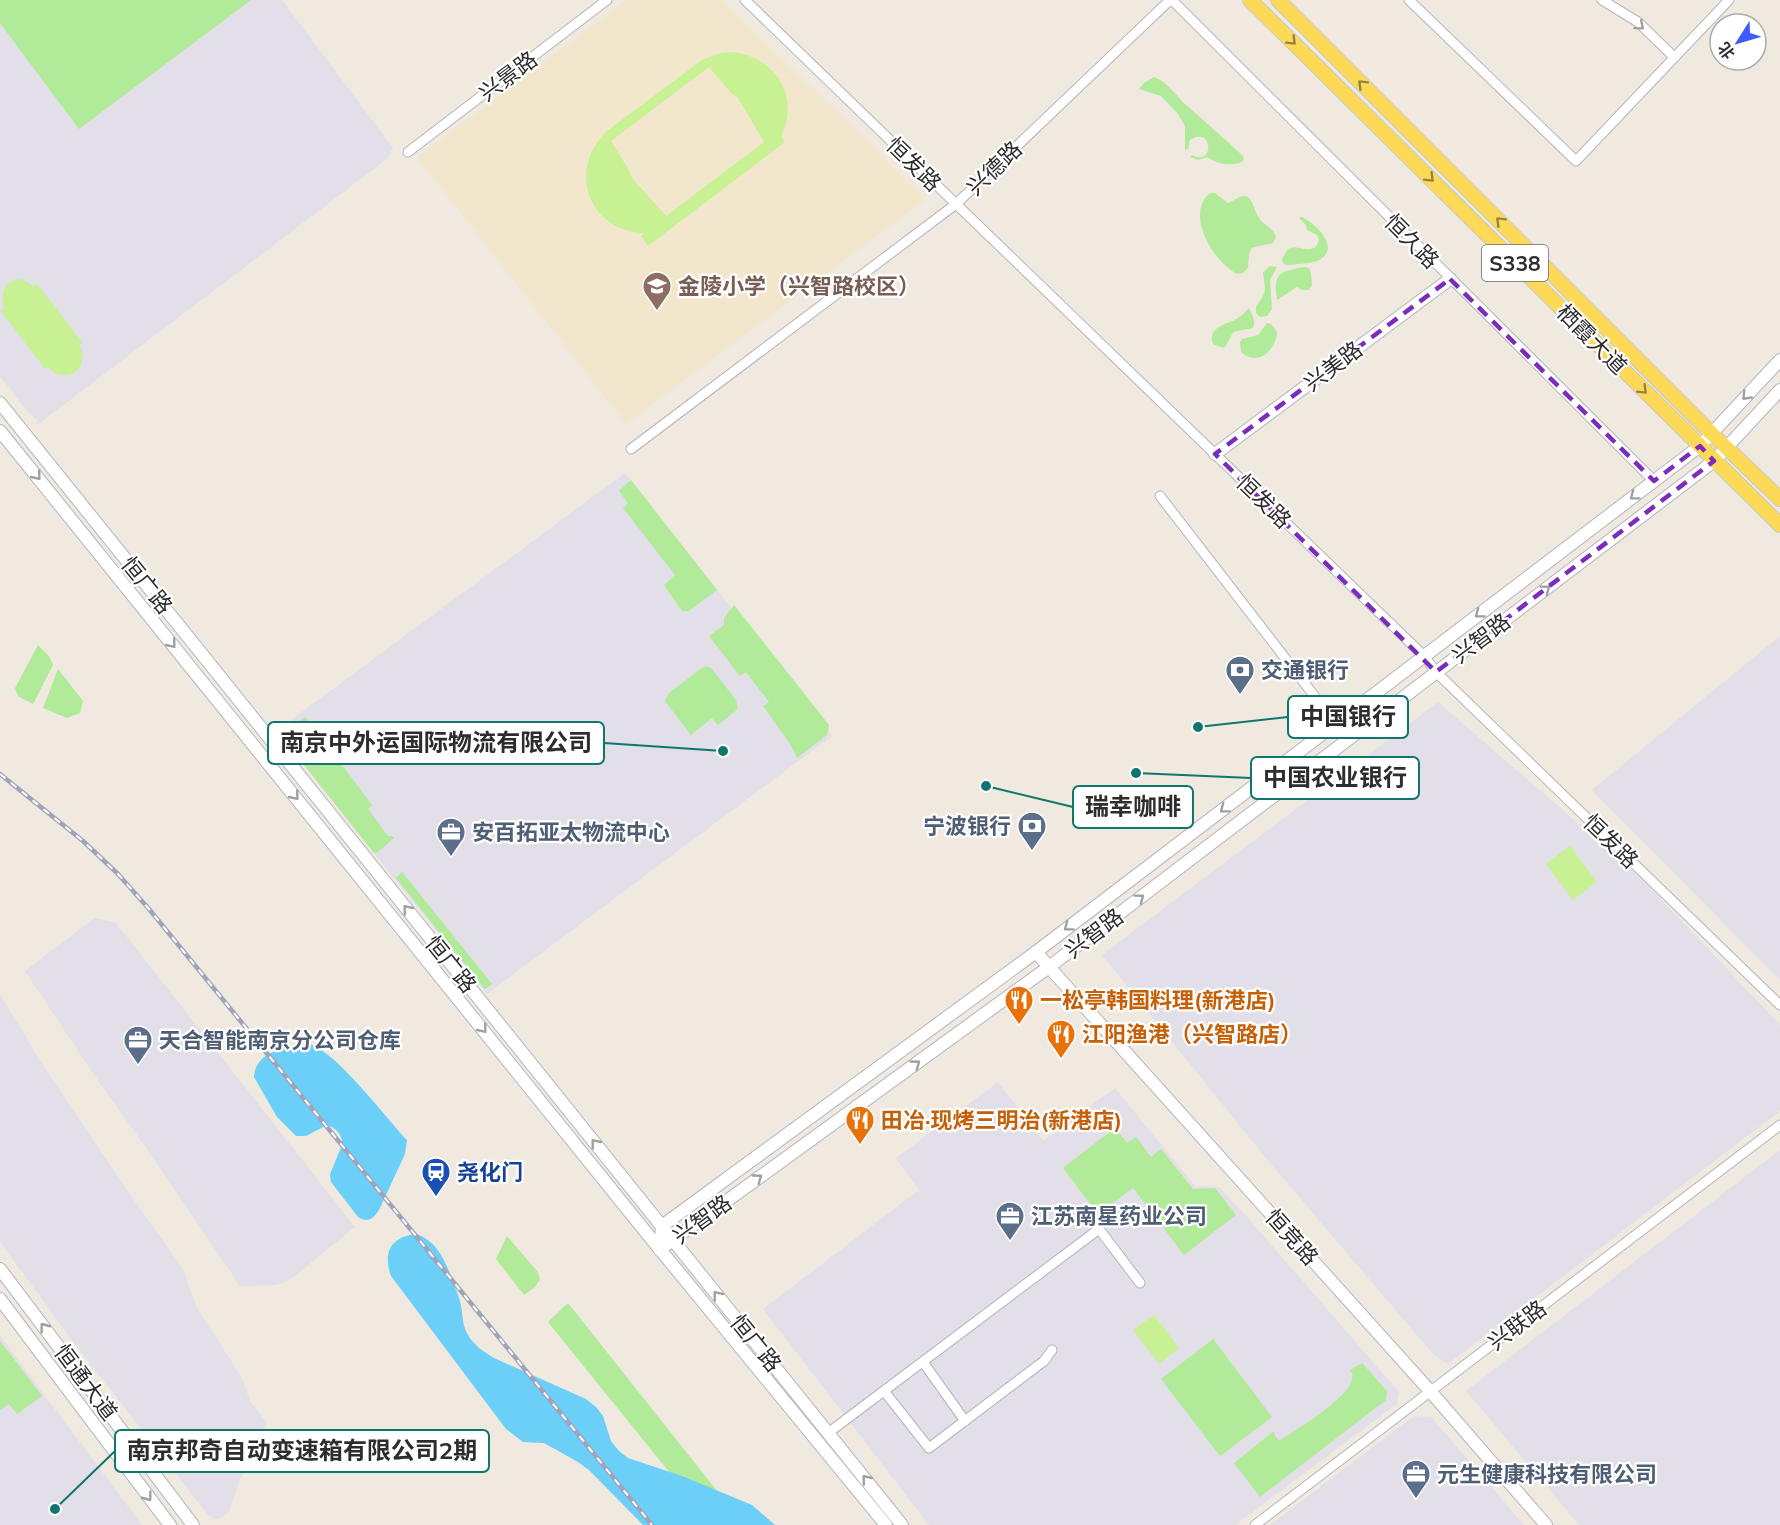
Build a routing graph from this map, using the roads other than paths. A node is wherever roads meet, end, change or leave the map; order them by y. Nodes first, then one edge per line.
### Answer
1 (608, 0) edge
2 (745, 0) edge
3 (1171, 0) edge
4 (1250, 0) edge
5 (1278, 0) edge
6 (1409, 0) edge
7 (1602, 0) edge
8 (1729, 0) edge
9 (1674, 57) junction
10 (408, 152) dead end
11 (957, 204) junction
12 (1450, 279) junction
13 (1780, 360) edge
14 (1780, 390) edge
15 (0, 403) edge
16 (0, 430) edge
17 (1711, 433) junction
18 (1700, 446) junction
19 (1726, 446) junction
20 (631, 449) dead end
21 (1215, 454) junction
22 (1714, 460) junction
23 (1654, 481) junction
24 (1160, 496) dead end
25 (1780, 499) edge
26 (1780, 525) edge
27 (1424, 656) junction
28 (1436, 672) junction
29 (1336, 724) junction
30 (1036, 952) junction
31 (1049, 967) junction
32 (1780, 1005) edge
33 (1780, 1125) edge
34 (662, 1226) junction
35 (673, 1240) junction
36 (660, 1250) junction
37 (0, 1269) edge
38 (1140, 1283) dead end
39 (0, 1299) edge
40 (1052, 1350) dead end
41 (923, 1362) junction
42 (884, 1391) junction
43 (1430, 1391) junction
44 (965, 1421) junction
45 (828, 1433) junction
46 (170, 1525) edge
47 (193, 1525) edge
48 (886, 1525) edge
49 (902, 1525) edge
50 (1255, 1525) edge
51 (1546, 1525) edge

1 - 10 street, 兴景路
2 - 11 street, 恒发路
3 - 11 street, 兴德路
3 - 12 street, 恒久路
4 -> 18 main road, 栖霞大道 / S338
17 -> 5 main road, 栖霞大道 / S338
6 - 9 street
7 -> 9 street
8 - 9 street
11 - 20 street, 兴德路
11 - 21 street, 恒发路
12 - 21 street, 兴美路
12 - 23 street, 恒久路
13 -> 17 street, 兴智路
14 - 19 street, 兴智路
34 -> 15 street, 恒广路
16 -> 36 street, 恒广路
17 - 18 street, 兴智路
17 - 19 main road, 栖霞大道 / S338
18 - 22 main road, 栖霞大道 / S338
18 - 23 street, 兴智路
19 - 22 street, 兴智路
19 - 25 main road, 栖霞大道 / S338
21 - 27 street, 恒发路
22 - 26 main road, 栖霞大道 / S338
28 -> 22 street, 兴智路
23 -> 27 street, 兴智路
24 - 29 street
27 - 28 street, 恒发路
27 - 29 street, 兴智路
31 -> 28 street, 兴智路
28 - 32 street, 恒发路
29 -> 30 street, 兴智路
30 - 31 street, 恒竞路
30 - 34 street, 兴智路
35 -> 31 street, 兴智路
31 - 43 street, 恒竞路
33 - 43 street, 兴联路
34 - 35 street, 恒广路
34 - 36 street, 兴智路
35 - 36 street, 兴智路
45 -> 35 street, 恒广路
36 - 48 street, 恒广路
47 -> 37 street, 恒通大道
38 - 41 street
39 -> 46 street, 恒通大道
40 - 44 street
41 - 42 street
41 - 44 street
42 - 44 street
42 - 45 street
43 - 50 street, 兴联路
43 - 51 street, 恒竞路
49 -> 45 street, 恒广路

